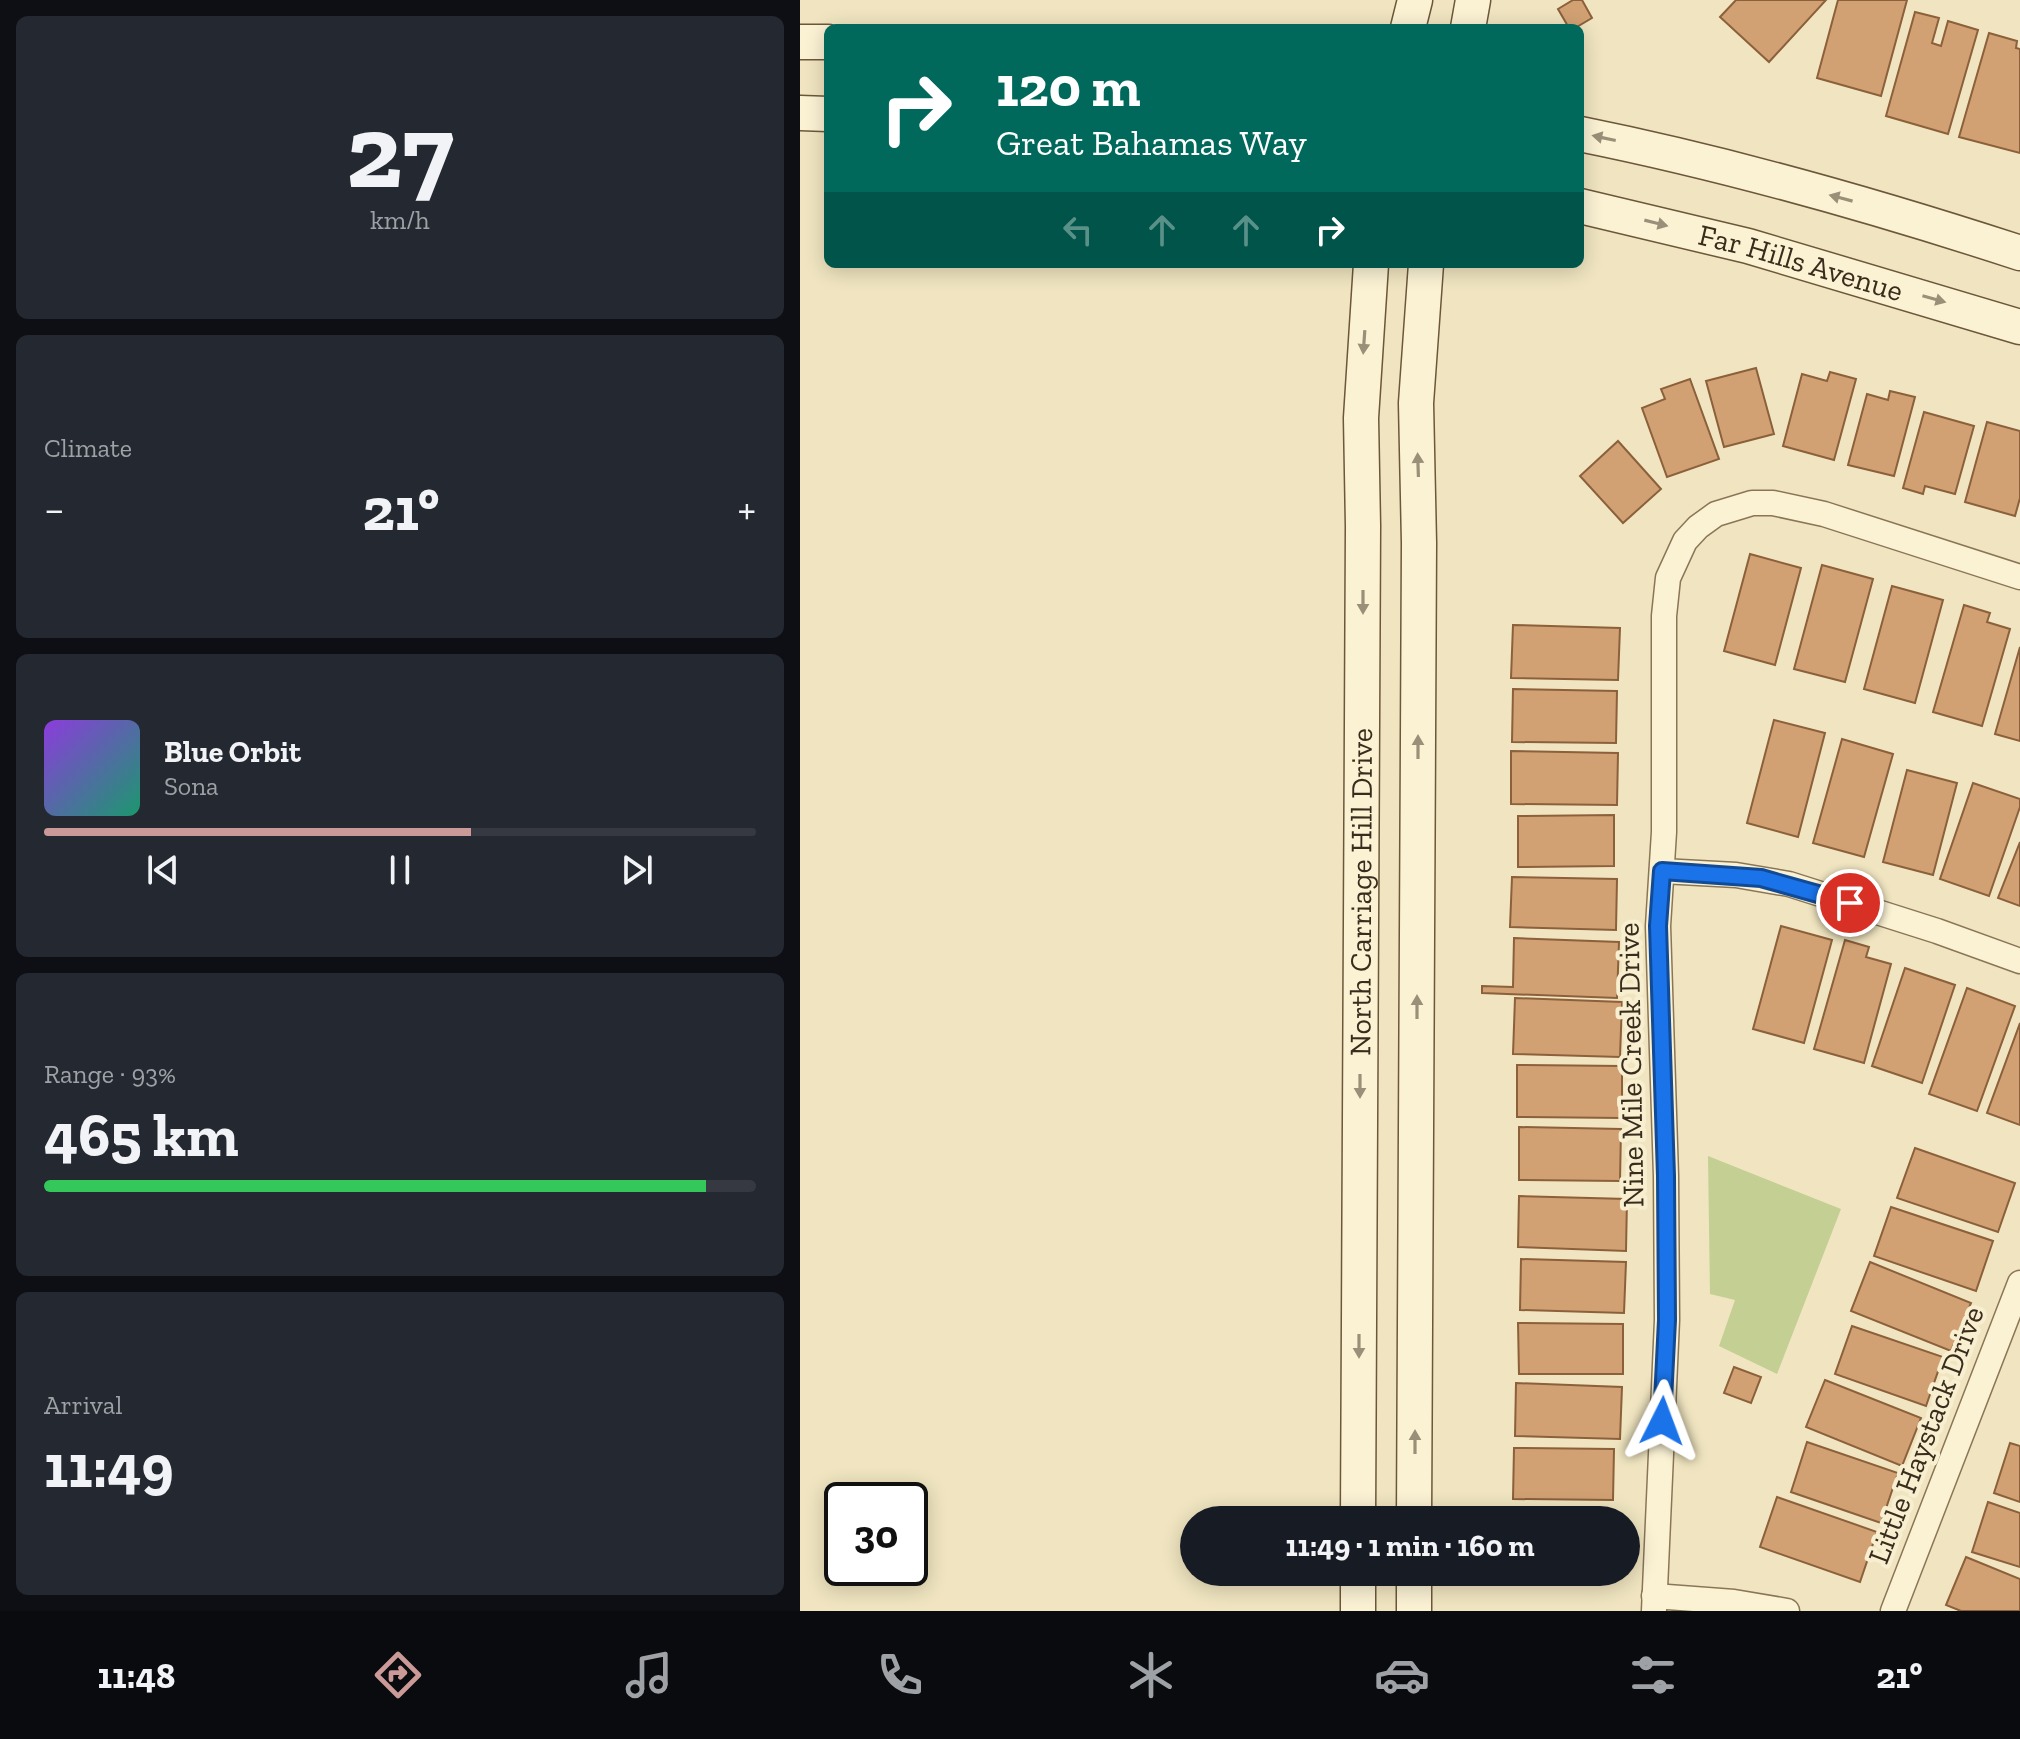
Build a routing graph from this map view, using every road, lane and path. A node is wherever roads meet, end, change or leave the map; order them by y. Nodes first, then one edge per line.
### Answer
1 (1415, 0) edge
2 (1473, 0) edge
3 (1409, 24) edge
4 (1469, 24) edge
5 (800, 42) edge
6 (824, 42) edge
7 (800, 113) edge
8 (824, 114) edge
9 (1584, 135) edge
10 (1584, 207) edge
11 (2020, 253) edge
12 (1371, 268) edge
13 (1426, 268) edge
14 (2020, 327) edge
15 (2020, 577) edge
16 (1662, 871) junction
17 (2020, 961) edge
18 (2020, 1283) edge
19 (1358, 1506) edge
20 (1414, 1506) edge
21 (1358, 1586) edge
22 (1414, 1586) edge
23 (1654, 1603) edge
24 (1358, 1611) edge
25 (1414, 1611) edge
26 (1787, 1611) edge
27 (1893, 1611) edge

1 - 3 street
2 - 4 street
5 - 6 street
7 - 8 street
11 -> 9 street
10 -> 14 street, Far Hills Avenue
12 -> 19 street, North Carriage Hill Drive
20 -> 13 street, North Carriage Hill Drive
15 - 16 street, Nine Mile Creek Drive
16 - 17 street
16 - 23 street, Nine Mile Creek Drive
18 - 27 street, Little Haystack Drive
21 - 24 street
22 - 25 street
23 - 26 street

